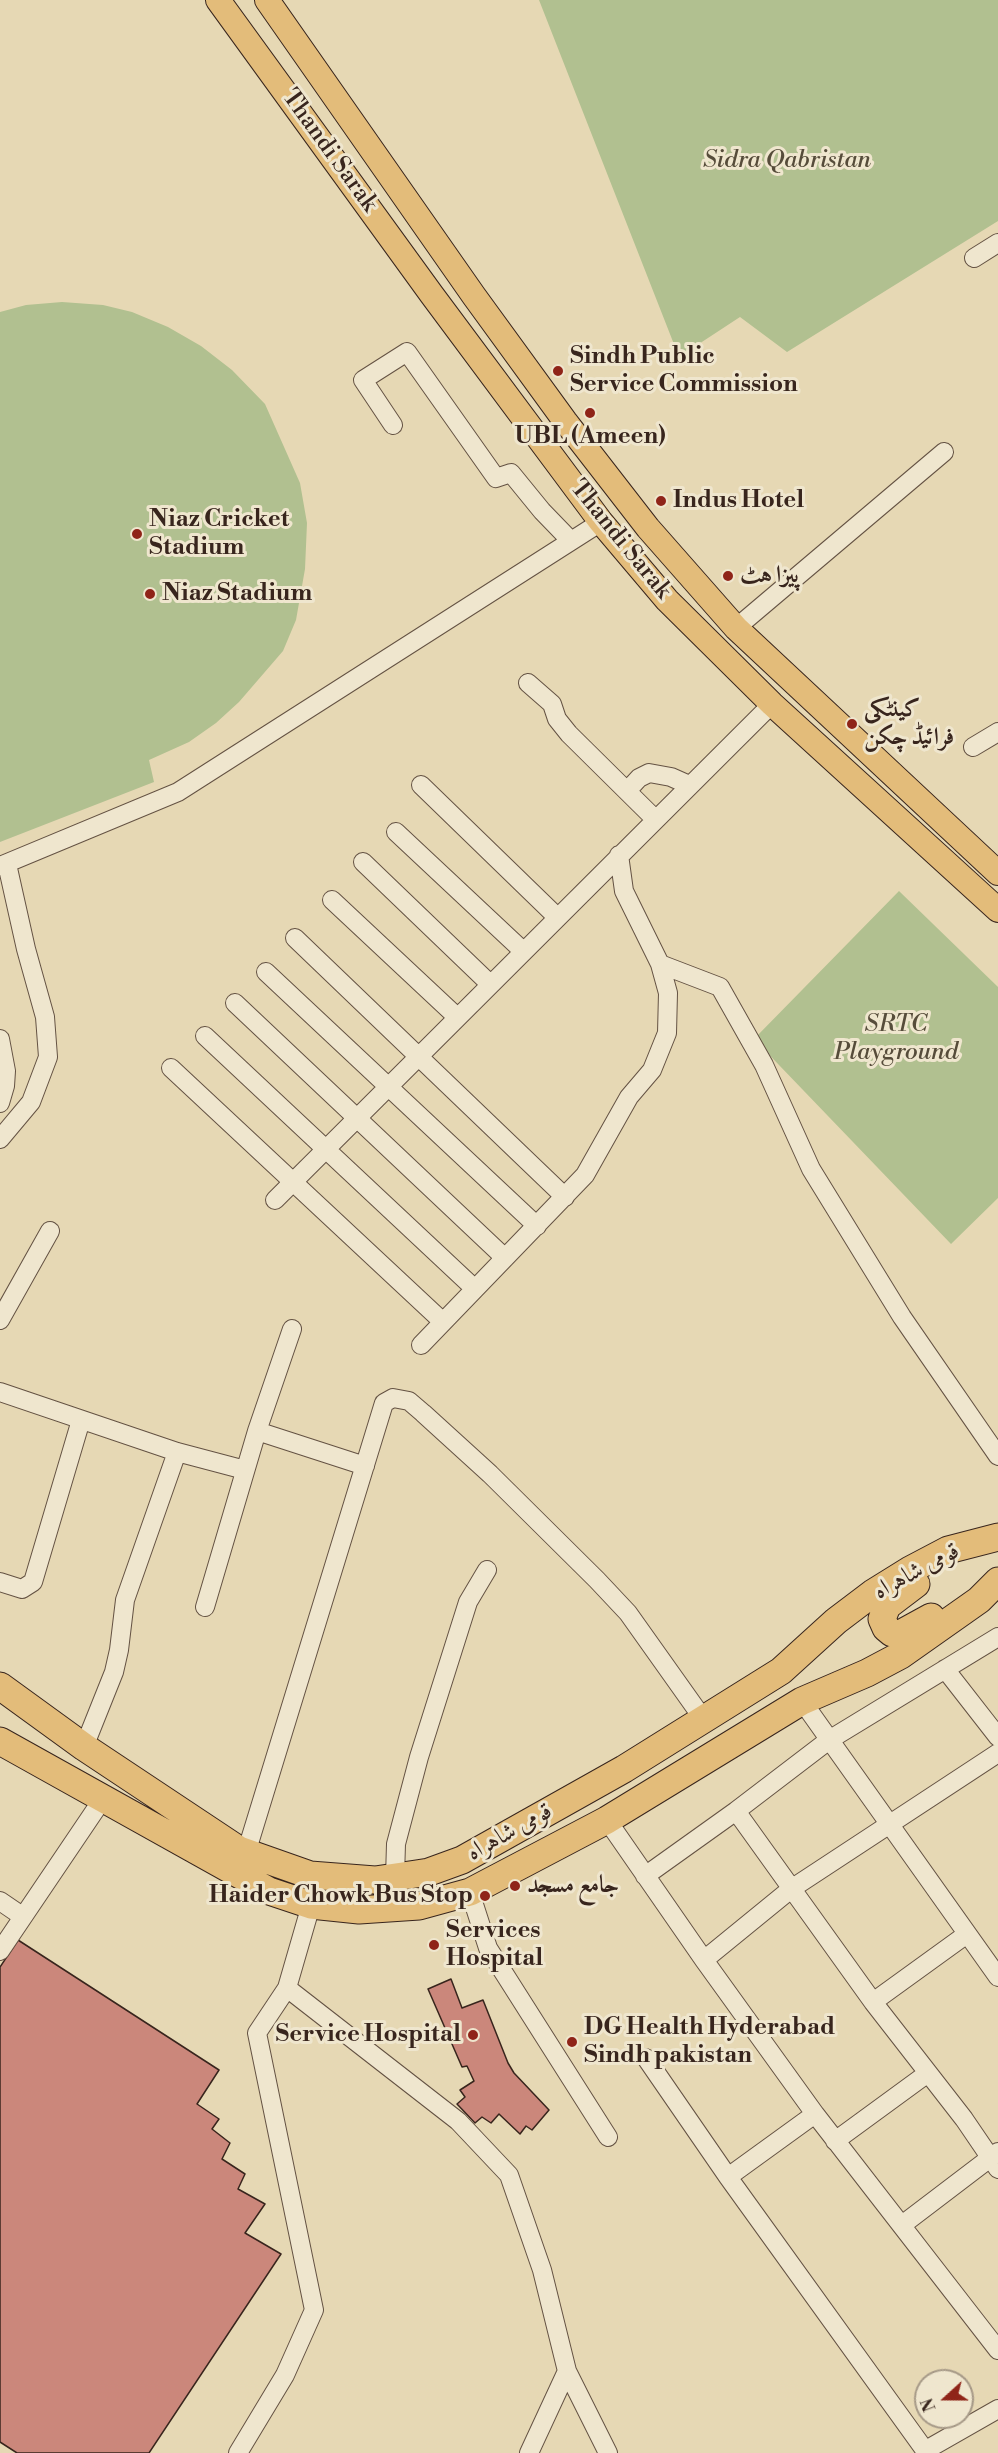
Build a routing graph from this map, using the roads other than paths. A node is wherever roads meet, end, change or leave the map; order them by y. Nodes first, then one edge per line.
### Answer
1 (218, 0) edge
2 (267, 0) edge
3 (390, 175) junction
4 (361, 196) junction
5 (998, 243) edge
6 (974, 258) dead end
7 (393, 425) dead end
8 (944, 452) dead end
9 (601, 522) junction
10 (571, 541) junction
11 (736, 628) junction
12 (528, 683) dead end
13 (772, 704) junction
14 (998, 732) edge
15 (973, 747) dead end
16 (421, 785) dead end
17 (689, 785) junction
18 (627, 791) junction
19 (655, 819) junction
20 (396, 832) dead end
21 (619, 855) junction
22 (363, 862) dead end
23 (4, 865) edge
24 (998, 873) edge
25 (332, 900) dead end
26 (998, 910) edge
27 (557, 917) junction
28 (295, 938) dead end
29 (523, 951) junction
30 (660, 964) junction
31 (266, 972) dead end
32 (490, 984) junction
33 (235, 1003) dead end
34 (457, 1017) junction
35 (206, 1036) dead end
36 (0, 1039) edge
37 (417, 1057) junction
38 (171, 1068) dead end
39 (388, 1086) junction
40 (0, 1103) edge
41 (356, 1119) junction
42 (0, 1138) edge
43 (325, 1150) junction
44 (292, 1182) junction
45 (565, 1197) junction
46 (275, 1200) dead end
47 (537, 1226) junction
48 (50, 1231) dead end
49 (505, 1258) junction
50 (475, 1289) junction
51 (0, 1320) edge
52 (443, 1322) junction
53 (292, 1329) dead end
54 (421, 1345) dead end
55 (0, 1392) edge
56 (81, 1420) junction
57 (257, 1431) junction
58 (177, 1452) junction
59 (998, 1456) edge
60 (365, 1466) junction
61 (245, 1470) junction
62 (998, 1537) edge
63 (487, 1570) dead end
64 (998, 1574) edge
65 (998, 1581) edge
66 (0, 1582) edge
67 (205, 1607) dead end
68 (998, 1637) edge
69 (945, 1669) junction
70 (0, 1686) edge
71 (802, 1701) junction
72 (704, 1720) junction
73 (998, 1737) edge
74 (829, 1740) junction
75 (0, 1741) edge
76 (84, 1746) junction
77 (998, 1753) edge
78 (102, 1800) junction
79 (736, 1811) junction
80 (607, 1820) junction
81 (891, 1824) junction
82 (246, 1853) junction
83 (405, 1876) junction
84 (645, 1876) junction
85 (791, 1889) junction
86 (471, 1892) junction
87 (0, 1901) edge
88 (311, 1905) junction
89 (419, 1906) junction
90 (22, 1916) junction
91 (967, 1934) junction
92 (0, 1951) edge
93 (704, 1960) junction
94 (998, 1977) edge
95 (287, 1988) junction
96 (873, 2002) junction
97 (646, 2058) dead end
98 (928, 2073) junction
99 (815, 2114) junction
100 (608, 2137) dead end
101 (835, 2141) junction
102 (995, 2160) edge
103 (728, 2177) junction
104 (902, 2225) junction
105 (998, 2350) edge
106 (567, 2371) junction
107 (998, 2409) edge
108 (238, 2453) edge
109 (529, 2453) edge
110 (608, 2453) edge

1 - 4 main road, Thandi Sarak
2 - 3 main road, Thandi Sarak
3 - 4 main road
3 - 11 main road, Thandi Sarak
4 - 9 main road, Thandi Sarak
5 - 6 street
7 - 10 street
8 - 11 street
9 - 10 street
9 - 13 main road, Thandi Sarak
10 - 23 street
11 - 24 main road, Thandi Sarak
12 - 18 street
13 - 17 street
13 - 26 main road, Thandi Sarak
14 - 15 street
16 - 27 street
17 - 18 street
17 - 19 street
18 - 19 street
19 - 21 street
20 - 29 street
21 - 27 street
21 - 30 street
22 - 32 street
23 - 42 street
25 - 34 street
27 - 29 street
28 - 37 street
29 - 32 street
30 - 45 street
30 - 59 street
31 - 39 street
32 - 34 street
33 - 41 street
34 - 37 street
35 - 43 street
36 - 40 street
37 - 39 street
37 - 45 street
38 - 44 street
39 - 41 street
39 - 47 street
41 - 43 street
41 - 49 street
43 - 44 street
43 - 50 street
44 - 46 street
44 - 52 street
45 - 47 street
47 - 49 street
48 - 51 street
49 - 50 street
50 - 52 street
52 - 54 street
53 - 57 street
55 - 56 street
56 - 58 street
56 - 66 street
57 - 60 street
57 - 61 street
58 - 61 street
58 - 76 street
60 - 72 street
60 - 82 street
61 - 67 street
62 - 64 highway
62 - 72 highway, قومی شاہراہ
63 - 83 street
65 - 71 highway, قومی شاہراہ
68 - 69 street
69 - 73 street
69 - 74 street
70 - 76 highway, قومی شاہراہ
71 - 74 street
71 - 80 highway, قومی شاہراہ
72 - 83 highway, قومی شاہراہ
74 - 79 street
74 - 81 street
75 - 78 highway, قومی شاہراہ
76 - 82 highway, قومی شاہراہ
77 - 81 street
78 - 88 highway, قومی شاہراہ
78 - 90 street
79 - 84 street
79 - 85 street
80 - 84 street
80 - 86 highway, قومی شاہراہ
81 - 85 street
81 - 91 street
82 - 83 highway, قومی شاہراہ
83 - 89 highway
84 - 93 street
85 - 93 street
85 - 96 street
86 - 89 highway, قومی شاہراہ
86 - 100 street
87 - 90 street
88 - 89 highway, قومی شاہراہ
88 - 95 street
90 - 92 street
91 - 94 street
91 - 96 street
93 - 99 street
95 - 106 street
95 - 108 street
96 - 98 street
97 - 103 street
98 - 101 street
98 - 102 street
99 - 101 street
99 - 103 street
101 - 104 street
102 - 104 street
103 - 107 street
104 - 105 street
106 - 109 street
106 - 110 street

